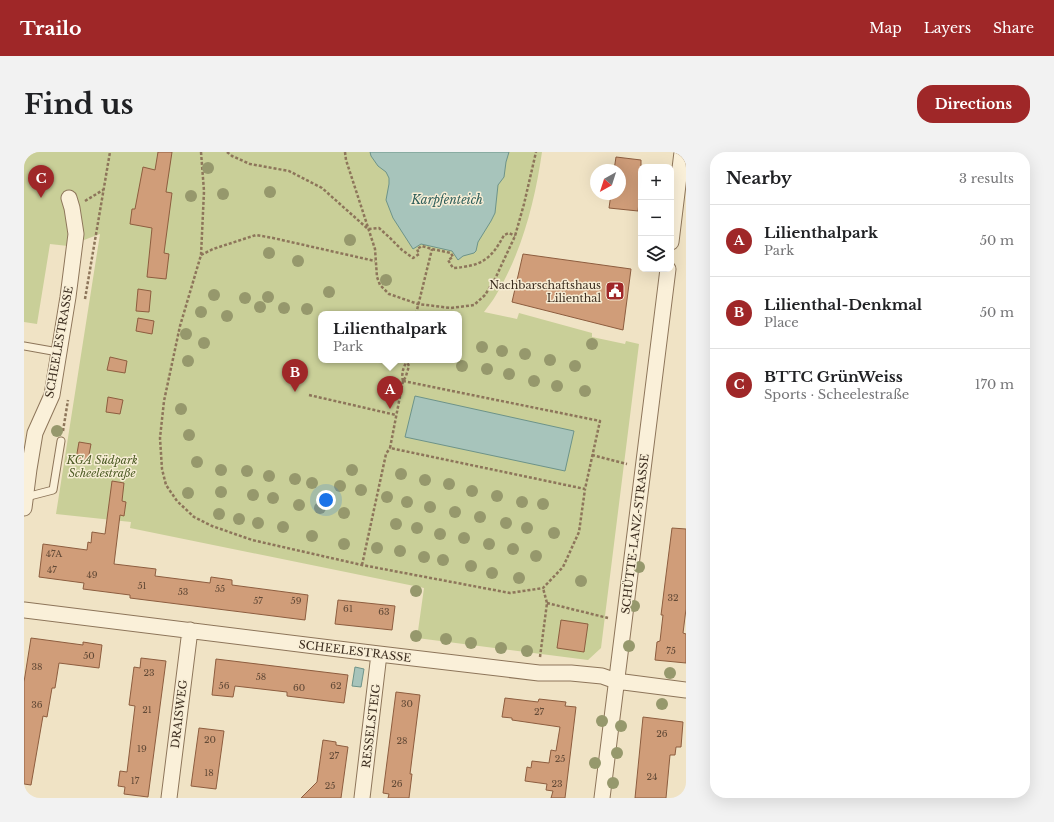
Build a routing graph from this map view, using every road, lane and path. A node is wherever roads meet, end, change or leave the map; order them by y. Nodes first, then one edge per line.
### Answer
1 (201, 152) edge
2 (227, 152) edge
3 (345, 152) edge
4 (536, 152) edge
5 (682, 152) edge
6 (103, 189) dead end
7 (71, 203) joint
8 (368, 229) junction
9 (515, 236) junction
10 (672, 236) edge
11 (432, 249) junction
12 (201, 255) junction
13 (375, 261) junction
14 (668, 272) edge
15 (418, 304) junction
16 (417, 311) edge
17 (24, 346) edge
18 (58, 352) junction
19 (406, 363) edge
20 (403, 381) junction
21 (309, 395) dead end
22 (396, 415) junction
23 (61, 441) dead end
24 (390, 448) junction
25 (592, 456) junction
26 (627, 464) dead end
27 (585, 489) junction
28 (25, 502) edge
29 (362, 565) junction
30 (543, 588) junction
31 (547, 603) junction
32 (24, 610) edge
33 (608, 618) dead end
34 (190, 630) junction
35 (379, 654) junction
36 (540, 657) dead end
37 (616, 681) junction
38 (686, 690) edge
39 (169, 798) edge
40 (362, 798) edge
41 (602, 798) edge

1 - 12 path
2 - 8 path
3 - 8 path
4 - 9 path
5 - 10 street
6 - 7 path
7 - 18 street, SCHEELESTRASSE
8 - 11 path
8 - 13 path
9 - 11 path
9 - 15 path
11 - 15 path
12 - 13 path
12 - 29 path
13 - 15 path
14 - 37 street, SCHÜTTE-LANZ-STRASSE
15 - 16 path
17 - 18 lane
18 - 28 street, SCHEELESTRASSE
19 - 20 path
20 - 22 path
20 - 25 path
21 - 22 path
22 - 24 path
23 - 28 lane
24 - 27 path
24 - 29 path
25 - 26 path
25 - 27 path
27 - 30 path
29 - 30 path
30 - 31 path
31 - 33 path
31 - 36 path
32 - 34 street, SCHEELESTRASSE
34 - 35 street, SCHEELESTRASSE
34 - 39 street, DRAISWEG
35 - 37 street, SCHEELESTRASSE
35 - 40 street, RESSELSTEIG
37 - 38 street, SCHEELESTRASSE
37 - 41 street, SCHÜTTE-LANZ-STRASSE

